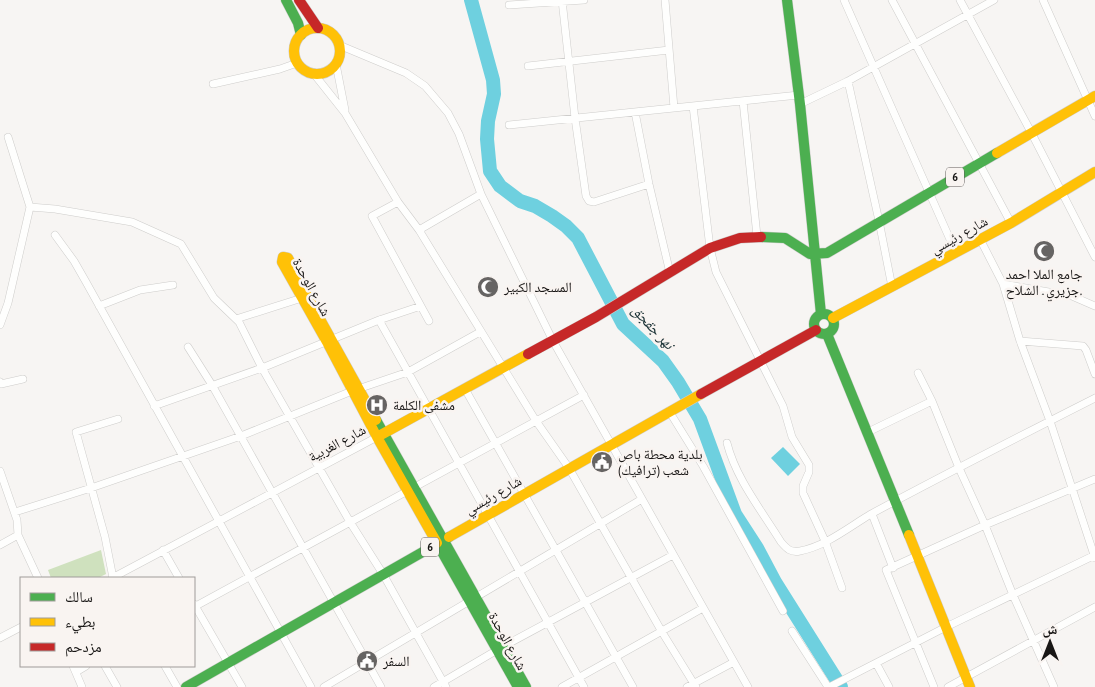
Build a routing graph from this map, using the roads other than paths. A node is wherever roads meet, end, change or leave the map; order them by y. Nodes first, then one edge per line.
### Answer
1 (286, 0) edge
2 (299, 0) edge
3 (584, 0) edge
4 (665, 0) edge
5 (787, 0) edge
6 (844, 0) edge
7 (892, 0) edge
8 (960, 0) edge
9 (994, 0) edge
10 (1043, 0) edge
11 (562, 1) edge
12 (509, 5) dead end
13 (968, 14) junction
14 (318, 28) junction
15 (301, 35) junction
16 (915, 43) junction
17 (339, 45) junction
18 (669, 50) junction
19 (569, 61) junction
20 (298, 63) junction
21 (336, 64) junction
22 (528, 66) dead end
23 (873, 67) junction
24 (314, 74) junction
25 (848, 81) junction
26 (213, 84) dead end
27 (1092, 98) edge
28 (799, 100) junction
29 (743, 101) junction
30 (693, 106) junction
31 (674, 108) junction
32 (635, 112) junction
33 (345, 113) junction
34 (1095, 116) edge
35 (576, 118) junction
36 (510, 126) dead end
37 (1031, 132) junction
38 (8, 138) dead end
39 (979, 163) junction
40 (1095, 172) edge
41 (649, 184) junction
42 (929, 192) junction
43 (1062, 192) junction
44 (481, 194) junction
45 (398, 202) junction
46 (30, 207) junction
47 (879, 221) junction
48 (1011, 223) junction
49 (419, 230) junction
50 (55, 235) dead end
51 (757, 236) junction
52 (980, 239) junction
53 (1092, 242) edge
54 (710, 248) junction
55 (956, 253) junction
56 (815, 255) junction
57 (1095, 256) edge
58 (670, 273) junction
59 (1003, 284) junction
60 (173, 285) dead end
61 (892, 287) junction
62 (302, 298) junction
63 (99, 306) junction
64 (421, 306) junction
65 (1095, 306) edge
66 (821, 314) junction
67 (833, 318) junction
68 (236, 319) junction
69 (379, 320) junction
70 (429, 321) dead end
71 (0, 325) edge
72 (816, 330) junction
73 (480, 332) junction
74 (826, 334) junction
75 (329, 341) junction
76 (553, 341) junction
77 (1020, 341) junction
78 (188, 347) dead end
79 (759, 361) junction
80 (504, 367) junction
81 (262, 368) junction
82 (408, 372) junction
83 (918, 373) dead end
84 (1095, 374) edge
85 (23, 379) dead end
86 (0, 382) edge
87 (212, 385) junction
88 (465, 389) junction
89 (356, 390) junction
90 (584, 395) junction
91 (1095, 398) edge
92 (932, 401) junction
93 (154, 406) junction
94 (429, 409) junction
95 (672, 409) junction
96 (290, 417) junction
97 (118, 419) dead end
98 (536, 421) junction
99 (1050, 421) junction
100 (868, 432) junction
101 (380, 435) junction
102 (241, 436) junction
103 (496, 443) junction
104 (727, 443) dead end
105 (610, 444) junction
106 (182, 456) junction
107 (459, 463) junction
108 (319, 468) junction
109 (569, 468) junction
110 (959, 468) junction
111 (0, 470) edge
112 (1095, 479) edge
113 (91, 488) junction
114 (1072, 488) junction
115 (411, 489) junction
116 (272, 493) junction
117 (524, 494) junction
118 (642, 499) junction
119 (896, 502) junction
120 (15, 512) junction
121 (488, 514) junction
122 (872, 514) junction
123 (219, 522) junction
124 (350, 522) junction
125 (600, 524) junction
126 (985, 525) junction
127 (18, 535) junction
128 (441, 541) junction
129 (825, 541) junction
130 (0, 545) edge
131 (303, 548) junction
132 (163, 550) junction
133 (556, 550) junction
134 (673, 555) junction
135 (1095, 556) edge
136 (918, 557) junction
137 (893, 568) junction
138 (519, 571) junction
139 (382, 574) junction
140 (38, 577) edge
141 (112, 577) edge
142 (114, 577) edge
143 (178, 577) edge
144 (250, 577) junction
145 (631, 577) junction
146 (842, 588) dead end
147 (1013, 594) junction
148 (473, 599) junction
149 (585, 602) junction
150 (333, 603) junction
151 (195, 605) edge
152 (1095, 607) edge
153 (195, 608) edge
154 (703, 608) junction
155 (784, 611) dead end
156 (548, 622) junction
157 (946, 627) junction
158 (20, 628) edge
159 (792, 631) dead end
160 (662, 632) junction
161 (281, 633) junction
162 (415, 633) junction
163 (0, 638) edge
164 (1034, 640) junction
165 (915, 642) junction
166 (500, 648) junction
167 (616, 657) junction
168 (366, 662) junction
169 (734, 662) junction
170 (228, 663) junction
171 (876, 663) junction
172 (106, 667) edge
173 (166, 667) edge
174 (75, 669) edge
175 (578, 678) junction
176 (968, 682) edge
177 (445, 684) edge
178 (692, 686) edge
179 (830, 686) edge
180 (82, 687) edge
181 (117, 687) edge
182 (177, 687) edge
183 (186, 687) edge
184 (242, 687) edge
185 (311, 687) edge
186 (324, 687) edge
187 (380, 687) edge
188 (434, 687) edge
189 (518, 687) edge
190 (526, 687) edge
191 (562, 687) edge
192 (584, 687) edge
193 (633, 687) edge
194 (748, 687) edge
195 (889, 687) edge
196 (934, 687) edge
197 (948, 687) edge
198 (1054, 687) edge

1 - 15 main road
2 - 14 main road
3 - 11 street
4 - 18 street
5 - 28 main road
6 - 23 street
7 - 16 street
8 - 13 street
9 - 13 street
10 - 27 street
11 - 12 street
11 - 19 street
13 - 16 street
13 - 37 street
14 - 15 main road
14 - 17 main road
15 - 20 main road
16 - 23 street
16 - 39 street
17 - 21 main road
17 - 44 street
18 - 19 street
18 - 31 street
19 - 22 street
19 - 35 street
20 - 24 main road
20 - 26 street
21 - 24 main road
21 - 33 street
23 - 25 street
23 - 42 street
24 - 33 street
25 - 28 street
25 - 47 street
27 - 34 street
27 - 37 main road, 6
28 - 29 street
28 - 56 main road
29 - 30 street
29 - 51 street
30 - 31 street
30 - 54 street
31 - 32 street
32 - 35 street
32 - 41 street
33 - 45 street
35 - 36 street
35 - 41 street
37 - 39 main road, 6
37 - 43 street
38 - 46 street
39 - 42 main road, 6
39 - 48 street
40 - 43 main road, شارع رئيسي
41 - 58 street
42 - 47 main road, 6
42 - 55 street
43 - 48 main road, شارع رئيسي
43 - 53 street
44 - 49 street
44 - 76 street
45 - 49 street
45 - 64 street
46 - 68 street
46 - 71 street
47 - 56 main road, 6
47 - 61 street
48 - 52 main road, شارع رئيسي
49 - 73 street
50 - 63 street
51 - 54 main road, شارع الغربية
51 - 56 main road, شارع الغربية
52 - 55 main road, شارع رئيسي
52 - 59 street
53 - 57 street
54 - 58 main road, شارع الغربية
54 - 79 street
55 - 61 main road, شارع رئيسي
56 - 66 main road
58 - 76 main road, شارع الغربية
59 - 65 street
59 - 77 street
60 - 63 street
61 - 67 main road, شارع رئيسي
62 - 68 street
62 - 75 main road, شارع الوحدة
62 - 75 main road, شارع الوحدة
63 - 93 street
64 - 69 street
64 - 70 street
66 - 67 main road
66 - 72 main road
67 - 74 main road
68 - 81 street
69 - 75 street
69 - 82 street
72 - 74 main road
72 - 79 main road, شارع رئيسي / 6
73 - 80 street
73 - 82 street
74 - 100 main road
75 - 81 street
75 - 89 main road, شارع الوحدة
76 - 80 main road, شارع الغربية
76 - 90 street
77 - 84 street
77 - 99 street
78 - 87 street
79 - 95 main road, شارع رئيسي / 6
79 - 129 street
80 - 88 main road, شارع الغربية
80 - 98 street
81 - 87 street
81 - 96 street
82 - 89 street
82 - 94 street
83 - 92 street
85 - 86 street
87 - 93 street
87 - 102 street
88 - 94 main road, شارع الغربية
88 - 103 street
89 - 96 street
89 - 101 main road, شارع الوحدة
90 - 98 street
90 - 105 street
91 - 99 street
92 - 100 street
92 - 110 street
93 - 106 street
94 - 101 main road, شارع الغربية
94 - 107 street
95 - 105 main road, شارع رئيسي / 6
95 - 155 street
96 - 102 street
96 - 108 street
97 - 113 street
98 - 103 street
98 - 109 street
99 - 110 street
99 - 114 street
100 - 119 main road
101 - 108 street, شارع الغربية
101 - 115 main road, شارع الوحدة
102 - 106 street
102 - 116 street
103 - 107 street
103 - 117 street
104 - 129 street
105 - 109 main road, شارع رئيسي / 6
105 - 118 street
106 - 113 street
106 - 123 street
107 - 115 street
107 - 121 street
108 - 116 street, شارع الغربية
108 - 124 street
109 - 117 main road, شارع رئيسي / 6
109 - 125 street
110 - 119 street
110 - 126 street
111 - 120 street
112 - 114 street
113 - 120 street
113 - 141 street
114 - 126 street
114 - 135 street
115 - 124 street
115 - 128 main road, شارع الوحدة
116 - 123 street, شارع الغربية
116 - 131 street
117 - 121 main road, شارع رئيسي / 6
117 - 133 street
118 - 125 street
118 - 134 street
119 - 122 street
119 - 136 main road
120 - 127 street
121 - 128 main road, شارع رئيسي / 6
121 - 138 street
122 - 129 street
122 - 137 street
123 - 132 street, شارع الغربية
123 - 144 street
124 - 131 street
124 - 139 street
125 - 133 street
125 - 145 street
126 - 136 street
126 - 147 street
127 - 130 street
127 - 140 street
128 - 139 main road, شارع رئيسي / 6
128 - 148 main road, شارع الوحدة
129 - 146 street
131 - 144 street
131 - 150 street
132 - 142 street, شارع الغربية
132 - 143 street
133 - 138 street
133 - 149 street
134 - 145 street
134 - 154 street
135 - 147 street
136 - 137 street
136 - 157 main road
137 - 165 street
138 - 148 street
138 - 156 street
139 - 150 main road, شارع رئيسي / 6
139 - 162 street
144 - 151 street
144 - 161 street
145 - 149 street
145 - 160 street
147 - 157 street
147 - 164 street
148 - 162 street
148 - 166 main road, شارع الوحدة
149 - 156 street
149 - 167 street
150 - 161 main road, شارع رئيسي / 6
150 - 168 street
152 - 164 street
153 - 170 street
154 - 160 street
154 - 169 street
156 - 166 street
156 - 175 street
157 - 165 street
157 - 176 main road
158 - 163 street
159 - 179 street
160 - 167 street
160 - 178 street
161 - 170 main road, شارع رئيسي / 6
161 - 185 street
162 - 168 street
162 - 177 street
164 - 176 street
164 - 198 street
165 - 171 street
165 - 196 street
166 - 177 street
166 - 189 main road, شارع الوحدة
166 - 190 main road, شارع الوحدة
167 - 175 street
167 - 193 street
168 - 186 street
168 - 187 street
169 - 178 street
169 - 194 street
170 - 183 main road, شارع رئيسي / 6
170 - 184 street
171 - 179 street
171 - 195 street
172 - 181 street
173 - 182 street
174 - 180 street
175 - 191 street
175 - 192 street
176 - 197 street
177 - 188 street

